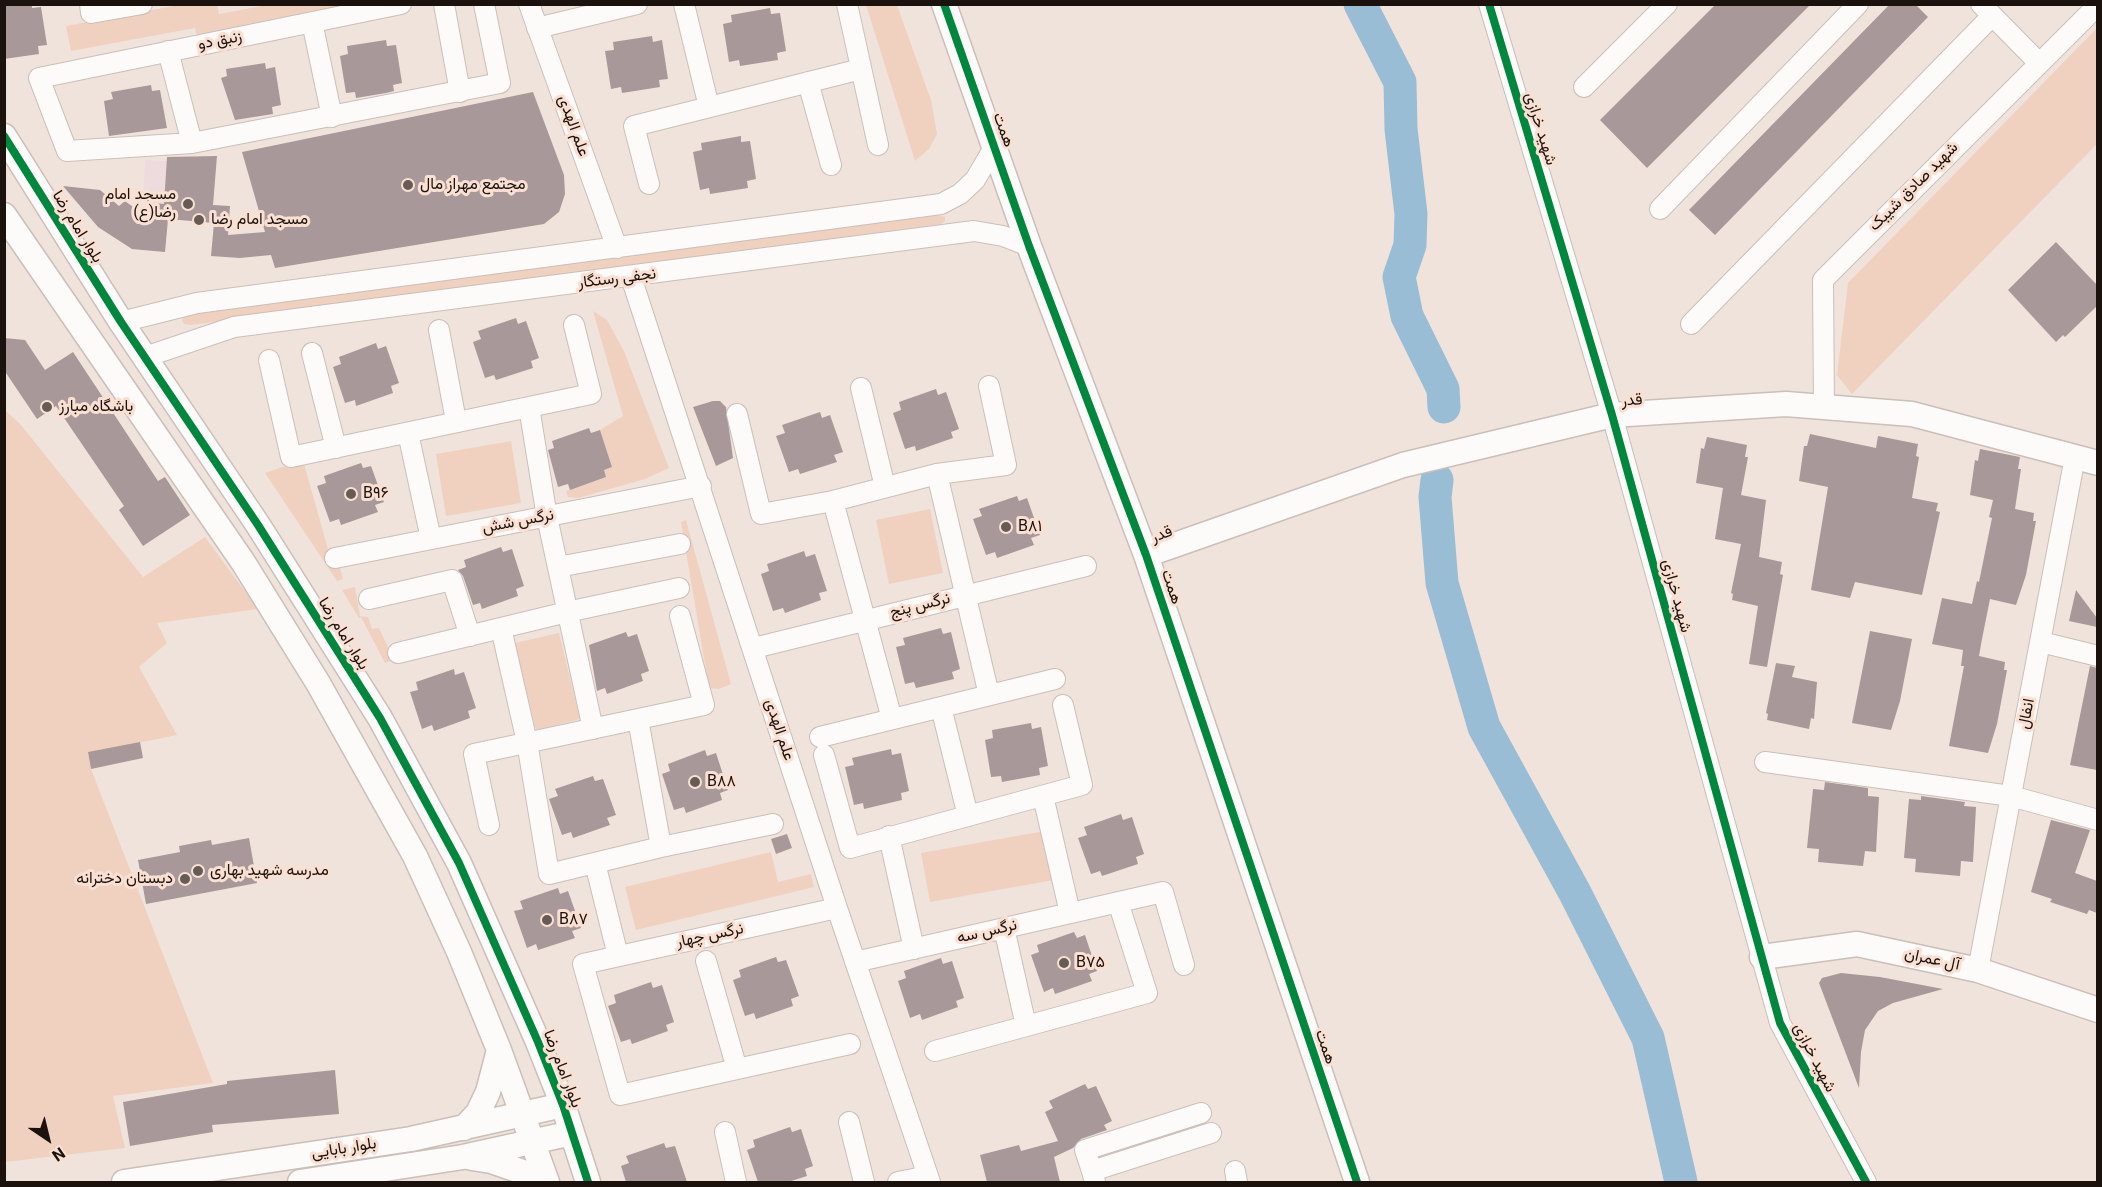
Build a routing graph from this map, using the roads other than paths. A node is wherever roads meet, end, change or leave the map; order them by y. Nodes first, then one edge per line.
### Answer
1 (90, 4) edge
2 (444, 4) edge
3 (484, 4) edge
4 (529, 4) edge
5 (637, 4) edge
6 (684, 4) edge
7 (847, 4) edge
8 (944, 4) edge
9 (1489, 4) edge
10 (1667, 4) edge
11 (1857, 4) edge
12 (134, 5) edge
13 (395, 5) edge
14 (2097, 5) edge
15 (1986, 10) edge
16 (312, 22) junction
17 (537, 28) junction
18 (168, 51) junction
19 (2039, 63) junction
20 (861, 69) junction
21 (808, 82) junction
22 (1584, 87) dead end
23 (460, 92) junction
24 (709, 107) junction
25 (332, 117) junction
26 (4, 136) edge
27 (192, 143) junction
28 (878, 145) dead end
29 (995, 147) junction
30 (831, 165) dead end
31 (650, 184) dead end
32 (1660, 209) dead end
33 (4, 216) edge
34 (1029, 246) junction
35 (617, 248) junction
36 (631, 277) junction
37 (121, 322) junction
38 (1691, 324) dead end
39 (574, 325) dead end
40 (439, 330) dead end
41 (312, 353) dead end
42 (145, 357) junction
43 (268, 360) dead end
44 (989, 386) dead end
45 (861, 388) dead end
46 (529, 407) junction
47 (1824, 408) junction
48 (737, 414) dead end
49 (1612, 416) junction
50 (456, 421) junction
51 (408, 433) junction
52 (336, 448) junction
53 (2086, 460) edge
54 (937, 474) junction
55 (701, 486) junction
56 (885, 487) junction
57 (833, 501) junction
58 (547, 517) junction
59 (431, 539) junction
60 (681, 544) dead end
61 (1146, 555) junction
62 (335, 558) dead end
63 (1086, 566) dead end
64 (558, 567) junction
65 (679, 588) dead end
66 (966, 595) junction
67 (369, 599) dead end
68 (567, 612) junction
69 (680, 616) dead end
70 (865, 620) junction
71 (501, 628) junction
72 (470, 636) junction
73 (2041, 642) junction
74 (754, 648) junction
75 (398, 653) dead end
76 (2097, 656) edge
77 (1055, 679) dead end
78 (989, 695) junction
79 (1063, 705) dead end
80 (941, 706) junction
81 (638, 719) junction
82 (892, 719) junction
83 (593, 729) junction
84 (527, 742) junction
85 (1765, 762) dead end
86 (1042, 796) junction
87 (2012, 796) junction
88 (968, 816) junction
89 (2097, 820) edge
90 (774, 824) dead end
91 (489, 825) dead end
92 (889, 836) junction
93 (661, 847) junction
94 (595, 863) junction
95 (1118, 902) junction
96 (837, 908) junction
97 (1070, 913) junction
98 (1004, 928) junction
99 (914, 949) junction
100 (618, 956) junction
101 (1762, 957) junction
102 (706, 961) dead end
103 (855, 962) junction
104 (1184, 965) dead end
105 (1978, 970) junction
106 (2097, 1010) edge
107 (1026, 1026) junction
108 (850, 1044) dead end
109 (499, 1050) junction
110 (935, 1051) dead end
111 (737, 1069) junction
112 (563, 1105) junction
113 (1202, 1113) dead end
114 (522, 1114) junction
115 (849, 1122) dead end
116 (462, 1127) junction
117 (725, 1132) dead end
118 (572, 1133) junction
119 (1211, 1133) dead end
120 (531, 1142) junction
121 (463, 1157) junction
122 (1094, 1177) edge
123 (929, 1179) edge
124 (124, 1182) edge
125 (300, 1182) edge
126 (539, 1182) edge
127 (546, 1182) edge
128 (588, 1182) edge
129 (736, 1182) edge
130 (864, 1182) edge
131 (898, 1182) edge
132 (1357, 1182) edge
133 (1866, 1182) edge

1 - 12 street
2 - 23 street
3 - 23 street
4 - 17 street, علم الهدی
5 - 17 street
6 - 24 street
7 - 20 street
8 - 29 street, همت
9 - 49 street, شهید خرازی
10 - 22 street
11 - 32 street
13 - 16 street, زنبق دو
14 - 19 street, شهید صادق شیبک
15 - 19 street
15 - 38 street
16 - 18 street, زنبق دو
16 - 25 street
17 - 35 street, علم الهدی
18 - 27 street
18 - 27 street, زنبق دو
19 - 47 street, شهید صادق شیبک
20 - 21 street
20 - 28 street
21 - 24 street
21 - 30 street
23 - 25 street
24 - 31 street
25 - 27 street
26 - 37 street, بلوار امام رضا
29 - 34 street, همت
29 - 35 street, نجفی رستگار
33 - 109 street
34 - 36 street, نجفی رستگار
34 - 61 street, همت
35 - 37 street, نجفی رستگار
36 - 42 street, نجفی رستگار
36 - 55 street, علم الهدی
37 - 42 street, بلوار امام رضا
39 - 46 street
40 - 50 street
41 - 52 street
42 - 112 street, بلوار امام رضا
43 - 52 street
44 - 54 street
45 - 56 street
46 - 50 street
46 - 58 street
47 - 49 street, قدر
47 - 53 street, قدر
48 - 57 street
49 - 61 street, قدر
49 - 101 street, شهید خرازی
50 - 51 street
51 - 52 street
51 - 59 street
53 - 73 street, انفال
54 - 56 street
54 - 66 street
55 - 58 street, نرگس شش
55 - 74 street, علم الهدی
56 - 57 street
57 - 70 street
58 - 59 street, نرگس شش
58 - 64 street
59 - 62 street, نرگس شش
60 - 64 street
61 - 132 street, همت
63 - 66 street, نرگس پنج
64 - 68 street
65 - 68 street
66 - 70 street, نرگس پنج
66 - 78 street
67 - 72 street
68 - 71 street
68 - 83 street
69 - 81 street
70 - 74 street, نرگس پنج
70 - 82 street
71 - 72 street
71 - 84 street
72 - 75 street
73 - 76 street
73 - 87 street, انفال
74 - 96 street, علم الهدی
77 - 78 street
78 - 80 street
79 - 86 street
80 - 82 street
80 - 88 street
81 - 83 street
81 - 93 street
82 - 92 street
83 - 84 street
84 - 91 street
84 - 94 street
85 - 87 street
86 - 88 street
86 - 97 street
87 - 89 street
87 - 105 street, انفال
88 - 92 street
90 - 93 street
92 - 99 street
93 - 94 street
94 - 100 street
95 - 97 street, نرگس سه
95 - 104 street, نرگس سه
95 - 107 street
96 - 100 street, نرگس چهار
96 - 103 street, علم الهدی
97 - 98 street, نرگس سه
98 - 99 street, نرگس سه
98 - 107 street
99 - 103 street, نرگس سه
100 - 111 street, نرگس چهار
101 - 105 street, آل عمران
101 - 133 street, شهید خرازی
102 - 111 street
103 - 123 street, علم الهدی
105 - 106 street, آل عمران
107 - 110 street
108 - 111 street
109 - 114 street
109 - 116 street
112 - 114 street, بلوار بابایی
112 - 118 street, بلوار امام رضا
113 - 122 street
114 - 116 street, بلوار بابایی
114 - 120 street
115 - 130 street
116 - 121 street
116 - 124 street, بلوار بابایی
117 - 129 street
118 - 120 street, بلوار بابایی
118 - 128 street, بلوار امام رضا
119 - 122 street
120 - 121 street, بلوار بابایی
120 - 127 street
121 - 125 street, بلوار بابایی
121 - 126 street
123 - 131 street

